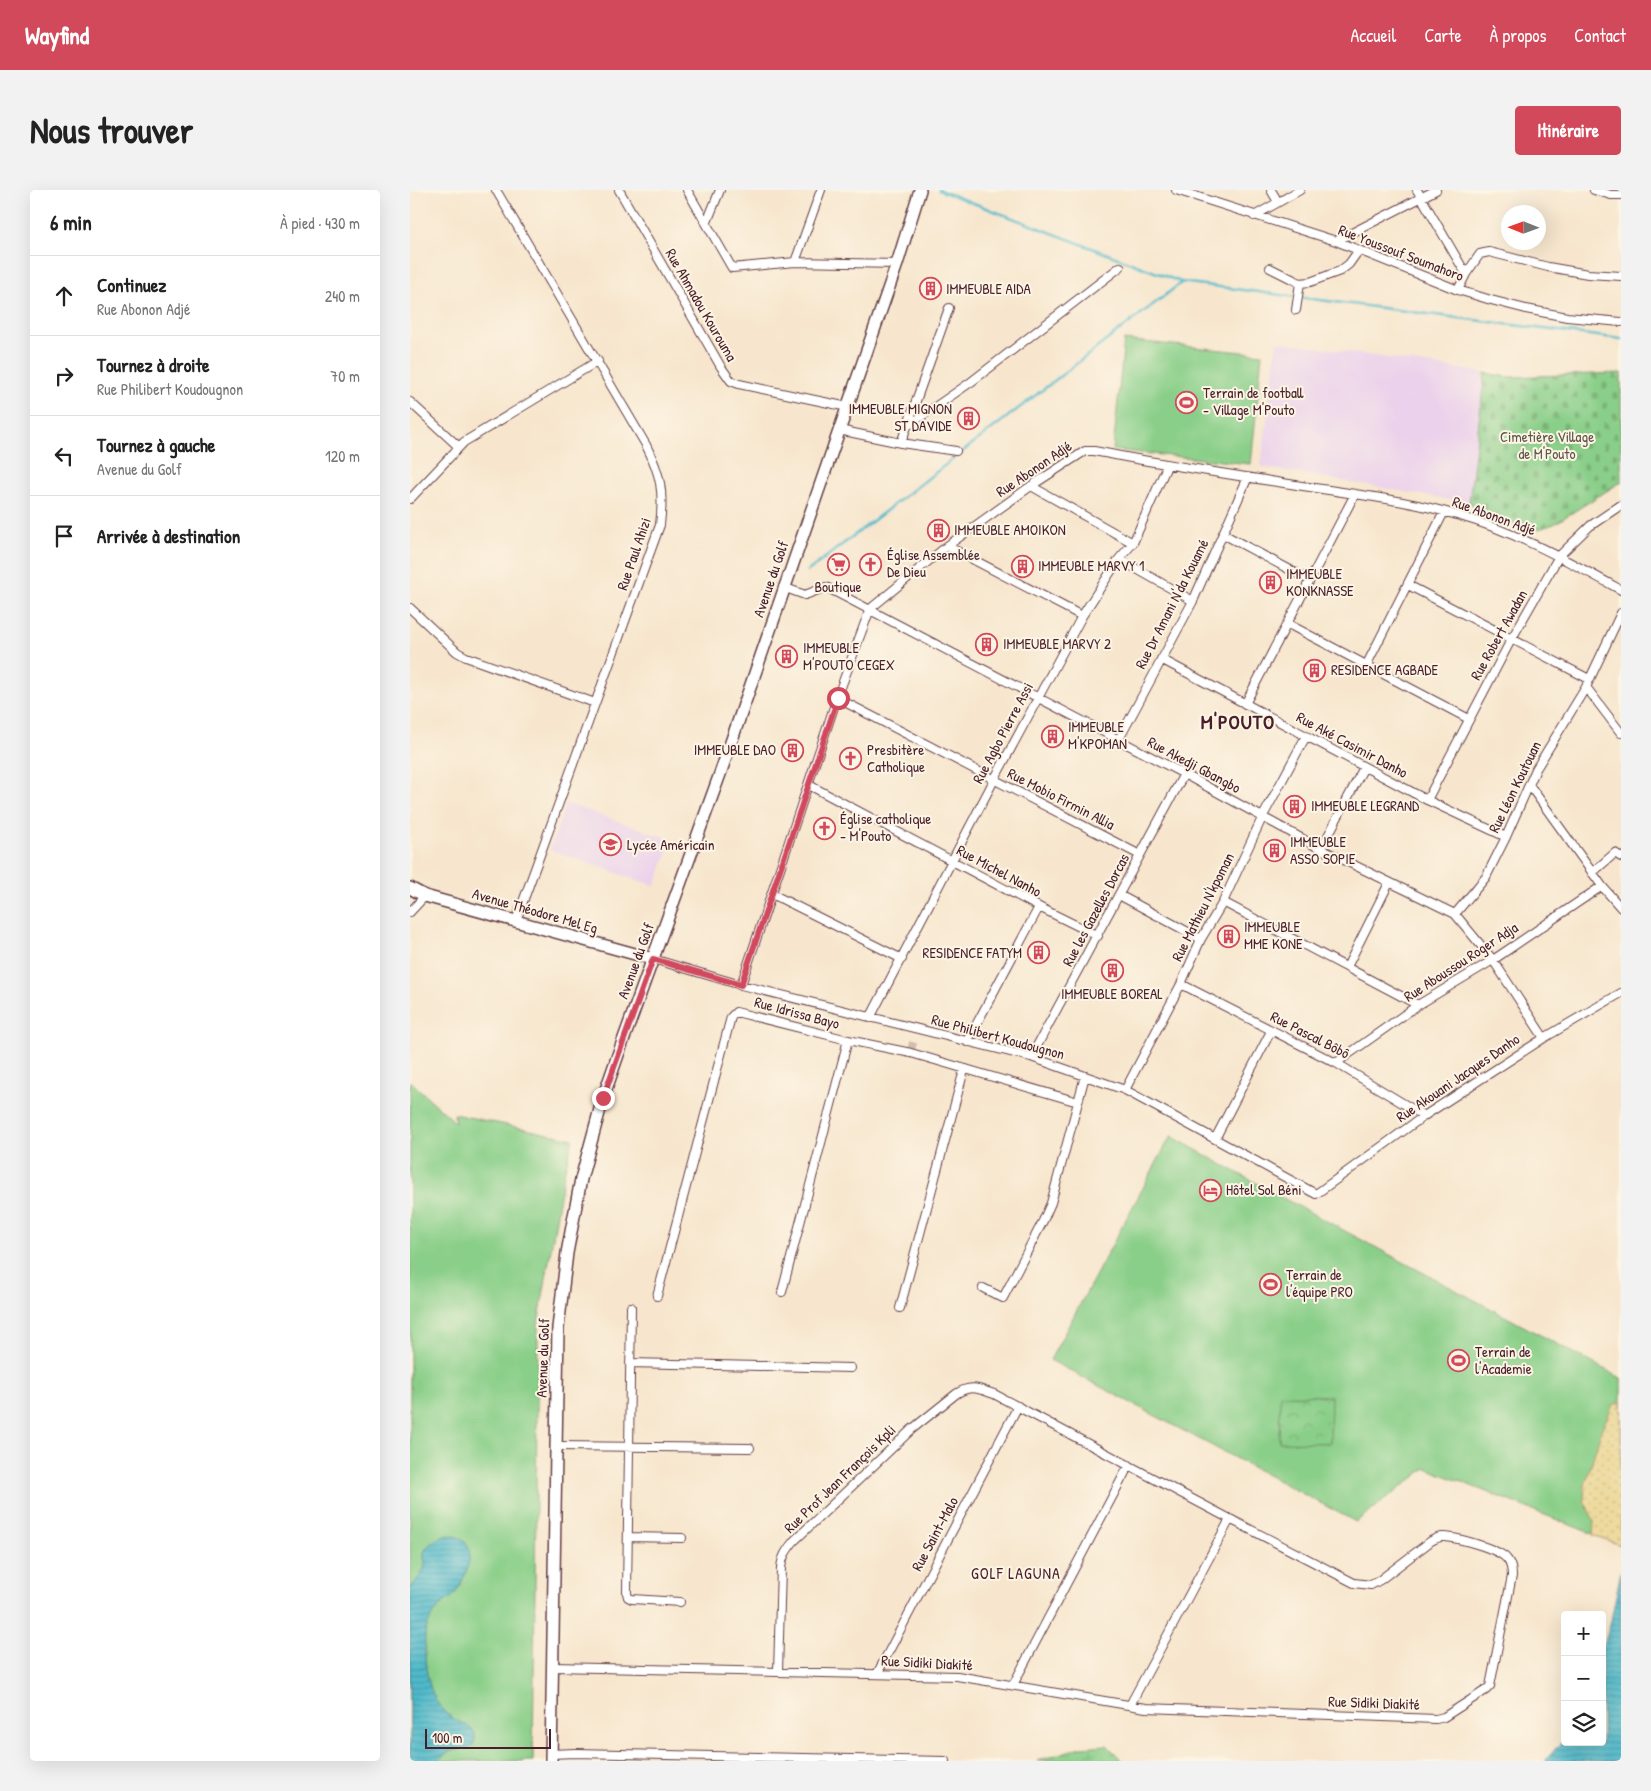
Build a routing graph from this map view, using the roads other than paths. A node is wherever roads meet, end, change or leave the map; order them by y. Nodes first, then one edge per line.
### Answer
1 (496, 190) edge
2 (619, 190) edge
3 (687, 190) edge
4 (720, 190) edge
5 (821, 190) edge
6 (920, 190) edge
7 (926, 190) edge
8 (1176, 190) edge
9 (1271, 190) edge
10 (1300, 190) edge
11 (1417, 190) edge
12 (1436, 190) edge
13 (1594, 190) edge
14 (1196, 193) edge
15 (1621, 195) edge
16 (1421, 198) junction
17 (1278, 202) junction
18 (917, 204) junction
19 (1254, 216) junction
20 (707, 222) junction
21 (1336, 241) junction
22 (1359, 250) junction
23 (795, 262) junction
24 (897, 264) junction
25 (1120, 266) dead end
26 (1270, 268) dead end
27 (1466, 274) junction
28 (1621, 276) edge
29 (1300, 283) junction
30 (1458, 290) junction
31 (1297, 306) dead end
32 (949, 308) dead end
33 (1621, 322) edge
34 (598, 361) junction
35 (410, 402) edge
36 (848, 407) junction
37 (906, 427) junction
38 (840, 430) junction
39 (901, 443) junction
40 (459, 447) junction
41 (956, 451) dead end
42 (1167, 466) junction
43 (1248, 477) junction
44 (1031, 486) junction
45 (1355, 494) junction
46 (410, 498) edge
47 (1621, 505) edge
48 (1444, 512) junction
49 (1223, 534) junction
50 (1134, 543) junction
51 (947, 546) junction
52 (1559, 556) junction
53 (1119, 559) junction
54 (1309, 580) junction
55 (1408, 585) junction
56 (784, 588) junction
57 (1621, 590) edge
58 (1192, 601) junction
59 (410, 608) edge
60 (870, 609) junction
61 (1621, 613) edge
62 (1082, 616) junction
63 (1288, 624) junction
64 (1511, 640) junction
65 (1161, 659) junction
66 (1367, 664) junction
67 (1588, 683) junction
68 (838, 698) junction
69 (1037, 698) junction
70 (595, 703) junction
71 (1245, 704) junction
72 (1470, 719) junction
73 (1621, 733) edge
74 (1306, 736) junction
75 (1118, 741) junction
76 (1364, 767) junction
77 (1184, 774) junction
78 (994, 780) junction
79 (809, 785) junction
80 (1530, 786) junction
81 (1427, 800) junction
82 (1262, 818) junction
83 (1506, 837) junction
84 (1321, 849) junction
85 (1140, 855) junction
86 (1621, 857) edge
87 (952, 862) junction
88 (1592, 873) junction
89 (1389, 883) junction
90 (1602, 886) junction
91 (410, 888) edge
92 (772, 894) junction
93 (1119, 895) junction
94 (425, 896) junction
95 (1223, 902) junction
96 (1038, 908) junction
97 (1621, 908) edge
98 (410, 912) edge
99 (1455, 914) junction
100 (516, 921) junction
101 (1098, 936) junction
102 (1201, 939) junction
103 (653, 959) junction
104 (902, 959) junction
105 (1493, 960) junction
106 (1347, 967) junction
107 (1180, 984) junction
108 (741, 985) junction
109 (1621, 993) edge
110 (1418, 1005) junction
111 (870, 1018) junction
112 (916, 1030) junction
113 (1270, 1031) junction
114 (1544, 1038) junction
115 (914, 1039) tunnel mouth
116 (848, 1040) junction
117 (966, 1042) junction
118 (1031, 1058) junction
119 (1336, 1063) junction
120 (964, 1070) junction
121 (1085, 1076) junction
122 (1125, 1090) junction
123 (1078, 1102) junction
124 (1424, 1116) junction
125 (1214, 1139) junction
126 (1316, 1194) joint
127 (982, 1288) dead end
128 (782, 1292) dead end
129 (657, 1296) dead end
130 (631, 1307) dead end
131 (900, 1308) dead end
132 (630, 1363) junction
133 (851, 1368) dead end
134 (1018, 1406) junction
135 (556, 1446) junction
136 (629, 1446) junction
137 (750, 1448) dead end
138 (1129, 1466) junction
139 (1230, 1520) junction
140 (628, 1538) junction
141 (682, 1538) dead end
142 (680, 1602) dead end
143 (553, 1667) junction
144 (778, 1672) junction
145 (877, 1674) junction
146 (1013, 1685) junction
147 (1130, 1705) junction
148 (551, 1757) edge
149 (666, 1758) edge
150 (868, 1760) edge
151 (945, 1761) edge

1 - 34 street, Rue Paul Ahizi
2 - 36 street, Rue Ahmadou Kourouma
3 - 20 street
4 - 20 street
5 - 23 street
6 - 18 main road, Avenue du Golf
7 - 18 main road, Avenue du Golf
8 - 14 street, Rue Youssouf Soumahoro
9 - 17 street
10 - 17 street
11 - 16 street
12 - 16 street
13 - 15 street
14 - 19 street, Rue Youssouf Soumahoro
16 - 21 street
16 - 27 street
17 - 19 street
18 - 24 main road, Avenue du Golf
19 - 21 street, Rue Youssouf Soumahoro
20 - 23 street
21 - 22 street, Rue Youssouf Soumahoro
22 - 29 street
22 - 30 street, Rue Youssouf Soumahoro
23 - 24 street
24 - 36 main road, Avenue du Golf
25 - 37 street
26 - 29 street
27 - 28 street
27 - 30 street
29 - 31 street
30 - 33 street, Rue Youssouf Soumahoro
32 - 37 street
34 - 40 street
34 - 70 street, Rue Paul Ahizi
35 - 40 street
36 - 38 main road, Avenue du Golf
37 - 39 street
38 - 39 street
38 - 56 main road, Avenue du Golf
39 - 41 street
40 - 46 street
42 - 43 street, Rue Abonon Adjé
42 - 44 street, Rue Abonon Adjé
42 - 50 street, Rue Agbo Pierre Assi
43 - 45 street, Rue Abonon Adjé
43 - 49 street, Rue Dr Amani N'da Kouamé
44 - 50 street
44 - 51 street, Rue Abonon Adjé
45 - 48 street, Rue Abonon Adjé
45 - 54 street
47 - 52 street, Rue Robert Awadan
48 - 52 street, Rue Abonon Adjé
48 - 55 street
49 - 54 street
49 - 58 street, Rue Dr Amani N'da Kouamé
50 - 53 street, Rue Agbo Pierre Assi
51 - 60 street, Rue Abonon Adjé
51 - 62 street
52 - 57 street, Rue Abonon Adjé
52 - 64 street, Rue Robert Awadan
53 - 58 street
53 - 62 street, Rue Agbo Pierre Assi
54 - 63 street
55 - 64 street
55 - 66 street
56 - 60 street, Rue Akedji Gbangbo
56 - 103 main road, Avenue du Golf
58 - 65 street, Rue Dr Amani N'da Kouamé
59 - 70 street
60 - 68 street
60 - 69 street, Rue Akedji Gbangbo
61 - 67 street, Rue Léon Koutouan
62 - 69 street, Rue Agbo Pierre Assi
63 - 66 street
63 - 71 street
64 - 67 street
64 - 72 street, Rue Robert Awadan
65 - 71 street, Rue Aké Casimir Danho
65 - 75 street, Rue Dr Amani N'da Kouamé
66 - 72 street
67 - 73 street
67 - 80 street, Rue Léon Koutouan
68 - 78 street, Rue Mobio Firmin Allia
68 - 79 street
69 - 75 street, Rue Akedji Gbangbo
69 - 78 street, Rue Agbo Pierre Assi
70 - 100 street, Rue Paul Ahizi
71 - 74 street, Rue Aké Casimir Danho
72 - 81 street, Rue Robert Awadan
74 - 76 street, Rue Aké Casimir Danho
74 - 82 street, Rue Mathieu N'kpoman
75 - 77 street, Rue Akedji Gbangbo
76 - 81 street, Rue Aké Casimir Danho
76 - 84 street
77 - 82 street, Rue Akedji Gbangbo
77 - 85 street, Rue les Gazelles Dorcas
78 - 85 street, Rue Mobio Firmin Allia
78 - 87 street, Rue Agbo Pierre Assi
79 - 87 street, Rue Michel Nanho
79 - 92 street
80 - 83 street, Rue Léon Koutouan
80 - 88 street
81 - 83 street, Rue Aké Casimir Danho
82 - 84 street, Rue Akedji Gbangbo
82 - 95 street, Rue Mathieu N'kpoman
83 - 99 street, Rue Léon Koutouan
84 - 89 street, Rue Akedji Gbangbo
85 - 93 street, Rue les Gazelles Dorcas
86 - 88 street
87 - 96 street, Rue Michel Nanho
87 - 104 street, Rue Agbo Pierre Assi
88 - 90 street
89 - 99 street, Rue Akedji Gbangbo
89 - 106 street
90 - 97 street
90 - 105 street, Rue Aboussou Roger Adja
91 - 94 main road, Avenue Théodore Mel Eg
92 - 104 street
92 - 108 street
93 - 101 street, Rue les Gazelles Dorcas
93 - 102 street
94 - 98 street
94 - 100 main road, Avenue Théodore Mel Eg
95 - 102 street, Rue Mathieu N'kpoman
95 - 106 street
96 - 101 street, Rue Michel Nanho
96 - 117 street
99 - 105 street, Rue Akedji Gbangbo
100 - 103 main road, Avenue Théodore Mel Eg
101 - 118 street, Rue les Gazelles Dorcas
102 - 107 street, Rue Mathieu N'kpoman
103 - 108 street, Rue Philibert Koudougnon
103 - 135 main road, Avenue du Golf
104 - 111 street, Rue Agbo Pierre Assi
105 - 110 street, Rue Aboussou Roger Adja
105 - 114 street, Rue Akedji Gbangbo
106 - 110 street
107 - 113 street, Rue Pascal Bôbô
107 - 122 street, Rue Mathieu N'kpoman
108 - 111 street, Rue Philibert Koudougnon
109 - 114 street, Rue Akouani Jacques Danho
110 - 119 street, Rue Aboussou Roger Adja
111 - 112 street, Rue Philibert Koudougnon
112 - 115 street
112 - 117 street, Rue Philibert Koudougnon
113 - 119 street, Rue Pascal Bôbô
113 - 125 street
114 - 124 street, Rue Akouani Jacques Danho
116 - 120 street, Rue Idrissa Bayo
116 - 128 street
116 - 129 street, Rue Idrissa Bayo
117 - 118 street, Rue Philibert Koudougnon
118 - 121 street, Rue Philibert Koudougnon
119 - 124 street, Rue Pascal Bôbô
120 - 123 street, Rue Idrissa Bayo
120 - 131 street
121 - 122 street, Rue Philibert Koudougnon
121 - 123 street
122 - 125 street, Rue Philibert Koudougnon
123 - 127 street
124 - 126 street, Rue Akouani Jacques Danho
125 - 126 street, Rue Philibert Koudougnon
130 - 132 street
132 - 133 street
132 - 136 street
134 - 138 street, Rue Sidiki Diakité
134 - 144 street, Rue Prof Jean François Kpli
134 - 145 street, Rue Saint-Malo
135 - 136 street
135 - 143 main road, Avenue du Golf
136 - 137 street
136 - 140 street
138 - 139 street, Rue Sidiki Diakité
138 - 146 street
139 - 147 street
139 - 147 street, Rue Sidiki Diakité
140 - 141 street
140 - 142 street
143 - 144 street, Rue Sidiki Diakité
143 - 148 main road, Avenue du Golf
144 - 145 street, Rue Sidiki Diakité
145 - 146 street, Rue Sidiki Diakité
146 - 147 street, Rue Sidiki Diakité
148 - 149 street
149 - 150 street
150 - 151 street

